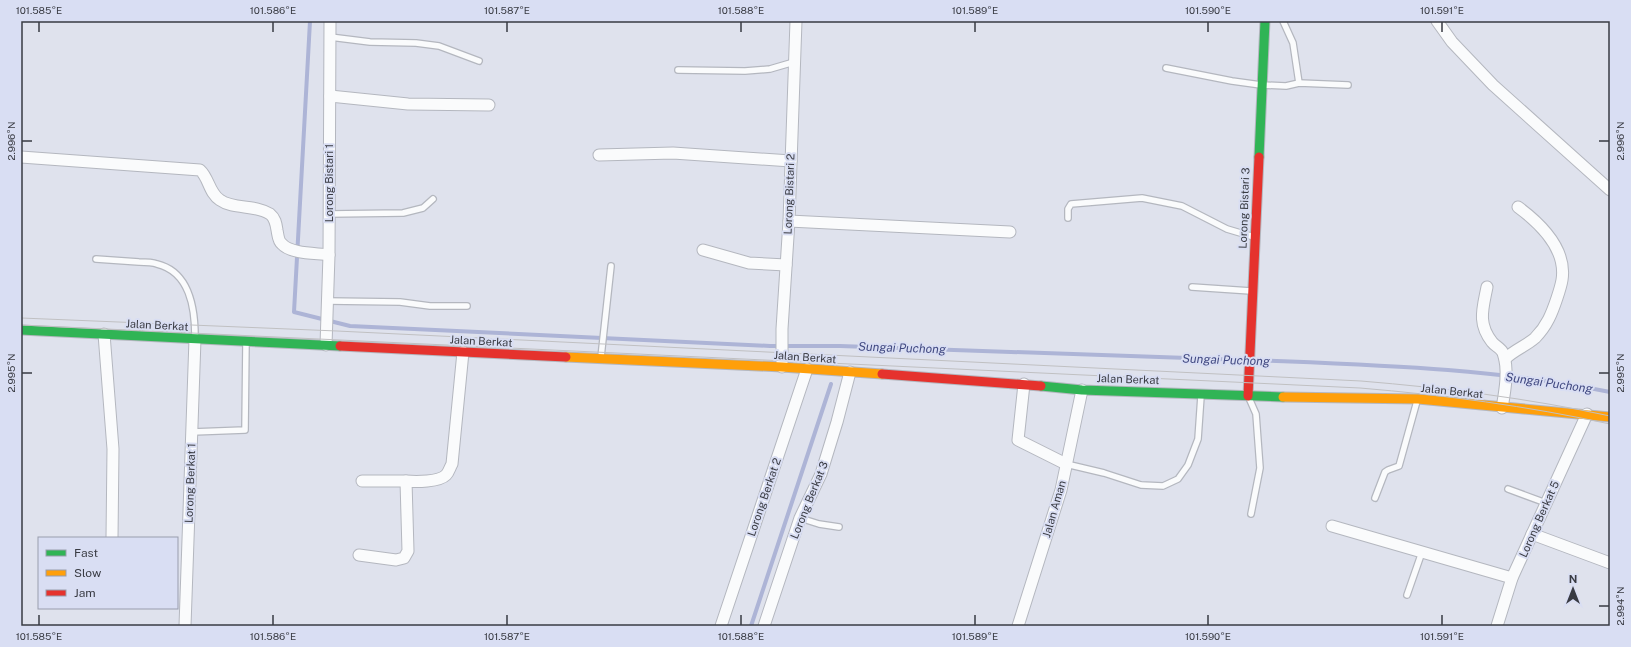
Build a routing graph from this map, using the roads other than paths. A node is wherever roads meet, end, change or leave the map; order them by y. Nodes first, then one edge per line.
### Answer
1 (330, 21) edge
2 (796, 21) edge
3 (1265, 21) edge
4 (1283, 21) edge
5 (1437, 21) edge
6 (330, 37) junction
7 (479, 61) dead end
8 (794, 62) junction
9 (1166, 68) dead end
10 (678, 70) dead end
11 (1298, 83) junction
12 (1261, 85) junction
13 (1348, 85) dead end
14 (330, 96) junction
15 (489, 105) dead end
16 (599, 155) dead end
17 (21, 157) edge
18 (791, 161) junction
19 (1610, 190) edge
20 (433, 199) dead end
21 (1518, 207) dead end
22 (329, 214) junction
23 (1068, 218) dead end
24 (789, 221) junction
25 (1010, 232) dead end
26 (1255, 238) junction
27 (703, 250) dead end
28 (329, 255) junction
29 (96, 259) dead end
30 (786, 265) junction
31 (611, 266) dead end
32 (1487, 286) dead end
33 (1192, 287) dead end
34 (1253, 291) junction
35 (327, 304) junction
36 (467, 306) dead end
37 (21, 330) edge
38 (104, 334) junction
39 (195, 339) junction
40 (246, 342) junction
41 (326, 345) junction
42 (463, 352) junction
43 (600, 358) junction
44 (1505, 363) junction
45 (782, 367) junction
46 (807, 369) junction
47 (850, 372) junction
48 (1024, 384) junction
49 (1082, 390) junction
50 (1202, 394) junction
51 (1248, 396) junction
52 (1418, 399) junction
53 (1502, 408) junction
54 (1587, 414) junction
55 (1610, 417) edge
56 (192, 432) junction
57 (1066, 464) junction
58 (362, 481) dead end
59 (406, 481) junction
60 (1508, 489) dead end
61 (1376, 498) dead end
62 (1546, 503) junction
63 (1251, 514) dead end
64 (800, 518) junction
65 (1332, 526) dead end
66 (838, 527) dead end
67 (1532, 534) junction
68 (112, 537) edge
69 (1422, 552) junction
70 (359, 555) dead end
71 (1610, 563) edge
72 (1512, 578) junction
73 (1407, 595) dead end
74 (185, 626) edge
75 (721, 626) edge
76 (764, 626) edge
77 (1018, 626) edge
78 (1497, 626) edge

1 - 6 street, Lorong Bistari 1
2 - 8 street, Lorong Bistari 2
3 - 12 street, Lorong Bistari 3
4 - 11 lane
5 - 19 street
6 - 7 lane
6 - 14 street, Lorong Bistari 1
8 - 10 lane
8 - 18 street, Lorong Bistari 2
9 - 12 lane
11 - 12 lane
11 - 13 lane
12 - 26 street, Lorong Bistari 3
14 - 15 street
14 - 22 street, Lorong Bistari 1
16 - 18 street
17 - 28 street
18 - 24 street, Lorong Bistari 2
20 - 22 lane
21 - 44 street
22 - 28 street, Lorong Bistari 1
23 - 26 lane
24 - 25 street
24 - 30 street, Lorong Bistari 2
26 - 34 street, Lorong Bistari 3
27 - 30 street
28 - 35 street, Lorong Bistari 1
29 - 39 lane
30 - 45 street, Lorong Bistari 2
31 - 43 lane
32 - 44 street
33 - 34 lane
34 - 51 street, Lorong Bistari 3
35 - 36 lane
35 - 41 street, Lorong Bistari 1
37 - 38 street, Jalan Berkat
38 - 39 street, Jalan Berkat
38 - 68 street
39 - 40 street, Jalan Berkat
39 - 56 street, Lorong Berkat 1
40 - 41 street, Jalan Berkat
40 - 56 lane
41 - 42 street, Jalan Berkat
42 - 43 street, Jalan Berkat
42 - 59 street
43 - 45 street, Jalan Berkat
44 - 53 street
45 - 46 street, Jalan Berkat
46 - 47 street, Jalan Berkat
46 - 75 street, Lorong Berkat 2
47 - 48 street, Jalan Berkat
47 - 64 street, Lorong Berkat 3
48 - 49 street, Jalan Berkat
48 - 57 street
49 - 50 street, Jalan Berkat
49 - 57 street, Jalan Aman
50 - 51 street, Jalan Berkat
50 - 57 lane
51 - 52 street, Jalan Berkat
51 - 63 lane
52 - 53 street, Jalan Berkat
52 - 61 lane
53 - 54 street, Jalan Berkat
54 - 55 street, Jalan Berkat
54 - 62 street, Lorong Berkat 5
56 - 74 street, Lorong Berkat 1
57 - 77 street, Jalan Aman
58 - 59 street
59 - 70 street
60 - 62 lane
62 - 67 street, Lorong Berkat 5
64 - 66 lane
64 - 76 street, Lorong Berkat 3
65 - 69 street
67 - 71 street
67 - 72 street, Lorong Berkat 5
69 - 72 street
69 - 73 lane
72 - 78 street, Lorong Berkat 5

